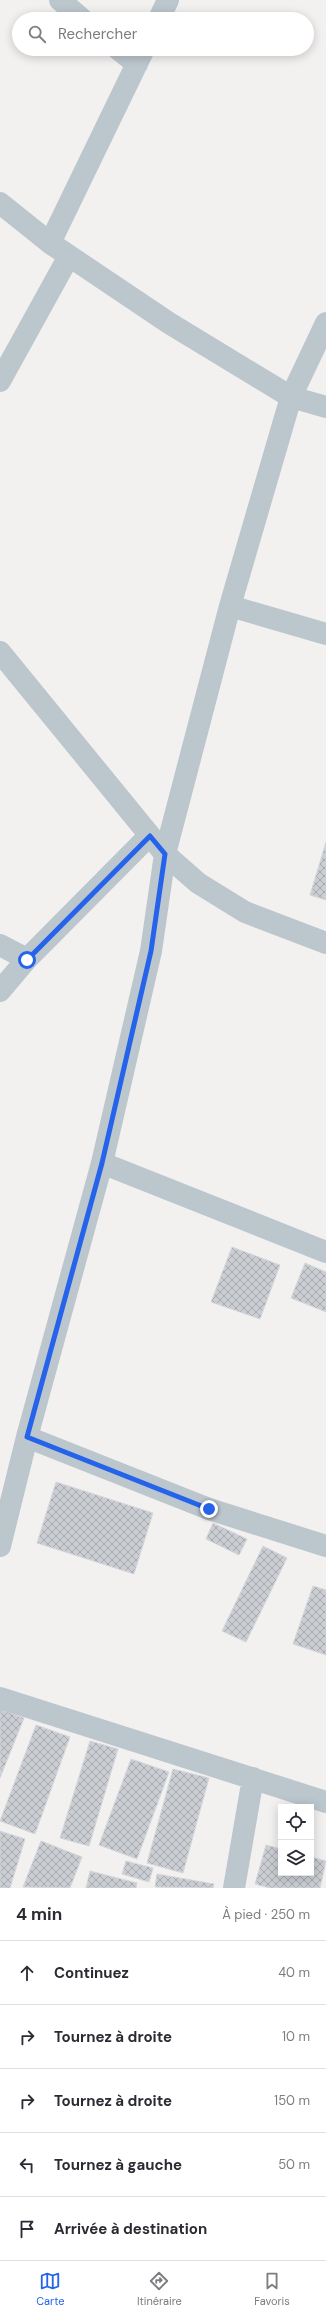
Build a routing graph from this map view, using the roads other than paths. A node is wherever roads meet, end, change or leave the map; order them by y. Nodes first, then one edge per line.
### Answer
1 (60, 0) edge
2 (168, 0) edge
3 (74, 12) edge
4 (162, 12) edge
5 (140, 57) edge
6 (0, 203) edge
7 (50, 242) junction
8 (69, 256) junction
9 (326, 323) edge
10 (0, 381) edge
11 (291, 397) junction
12 (326, 408) edge
13 (230, 606) junction
14 (326, 634) edge
15 (0, 652) edge
16 (150, 836) junction
17 (165, 854) junction
18 (326, 943) edge
19 (0, 945) edge
20 (27, 960) junction
21 (0, 991) edge
22 (102, 1163) junction
23 (326, 1252) edge
24 (27, 1437) junction
25 (0, 1546) edge
26 (326, 1546) edge
27 (0, 1698) edge
28 (253, 1778) junction
29 (326, 1802) edge
30 (234, 1888) edge

1 - 3 street
2 - 4 street
5 - 7 street
6 - 7 street
7 - 8 street
8 - 10 street
8 - 11 street
9 - 11 street
11 - 12 street
11 - 13 street
13 - 14 street
13 - 17 street
15 - 16 street
16 - 17 street
16 - 20 street
17 - 18 street
17 - 22 street
19 - 20 street
20 - 21 street
22 - 23 street
22 - 24 street
24 - 25 street
24 - 26 street
27 - 28 street
28 - 29 street
28 - 30 street

